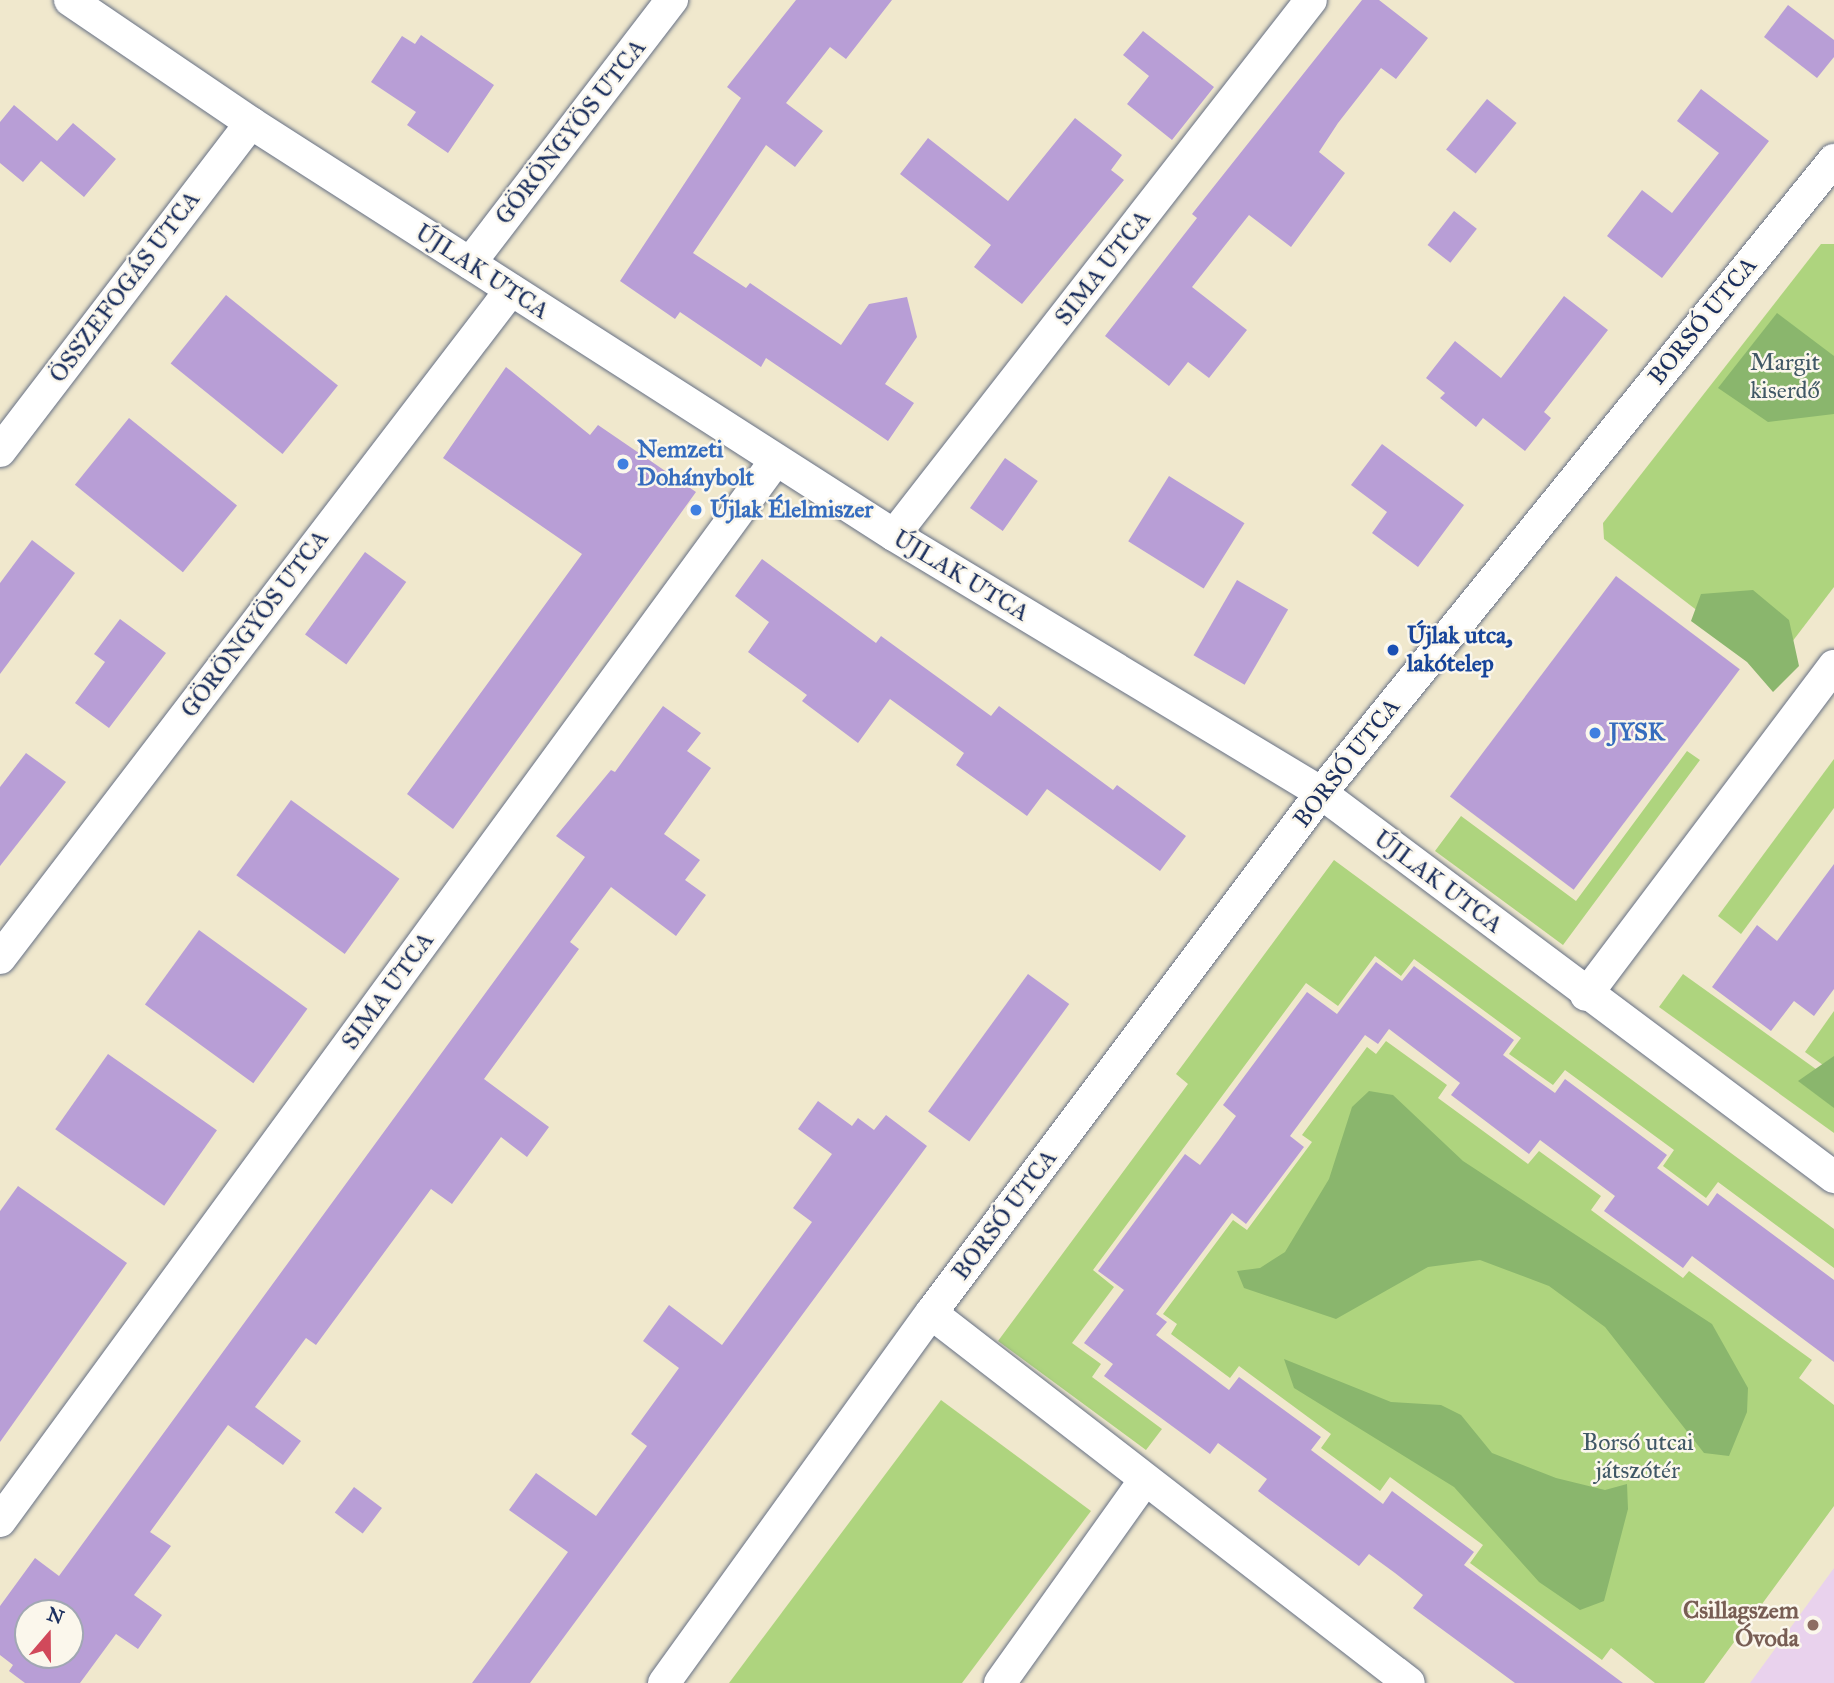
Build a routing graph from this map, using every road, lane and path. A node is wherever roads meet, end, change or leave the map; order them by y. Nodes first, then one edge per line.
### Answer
1 (69, 0) edge
2 (672, 0) edge
3 (1311, 0) edge
4 (251, 123) junction
5 (1833, 163) edge
6 (470, 263) junction
7 (511, 290) junction
8 (0, 451) edge
9 (776, 460) junction
10 (894, 535) junction
11 (1834, 666) edge
12 (1321, 793) junction
13 (0, 958) edge
14 (1586, 995) junction
15 (1834, 1177) edge
16 (931, 1313) junction
17 (1145, 1480) junction
18 (0, 1521) edge
19 (664, 1683) edge
20 (1000, 1683) edge
21 (1409, 1683) edge

1 - 4 street, ÚJLAK UTCA
2 - 6 street, GÖRÖNGYÖS UTCA
3 - 10 street, SIMA UTCA
4 - 6 street, ÚJLAK UTCA
4 - 8 street, ÖSSZEFOGÁS UTCA
5 - 12 street, BORSÓ UTCA
6 - 7 street, ÚJLAK UTCA
7 - 9 street, ÚJLAK UTCA
7 - 13 street, GÖRÖNGYÖS UTCA
9 - 10 street, ÚJLAK UTCA
9 - 18 street, SIMA UTCA
10 - 12 street, ÚJLAK UTCA
11 - 14 street
12 - 14 street, ÚJLAK UTCA
12 - 16 street, BORSÓ UTCA
14 - 15 street, ÚJLAK UTCA
16 - 17 street
16 - 19 street, BORSÓ UTCA
17 - 20 street
17 - 21 street

